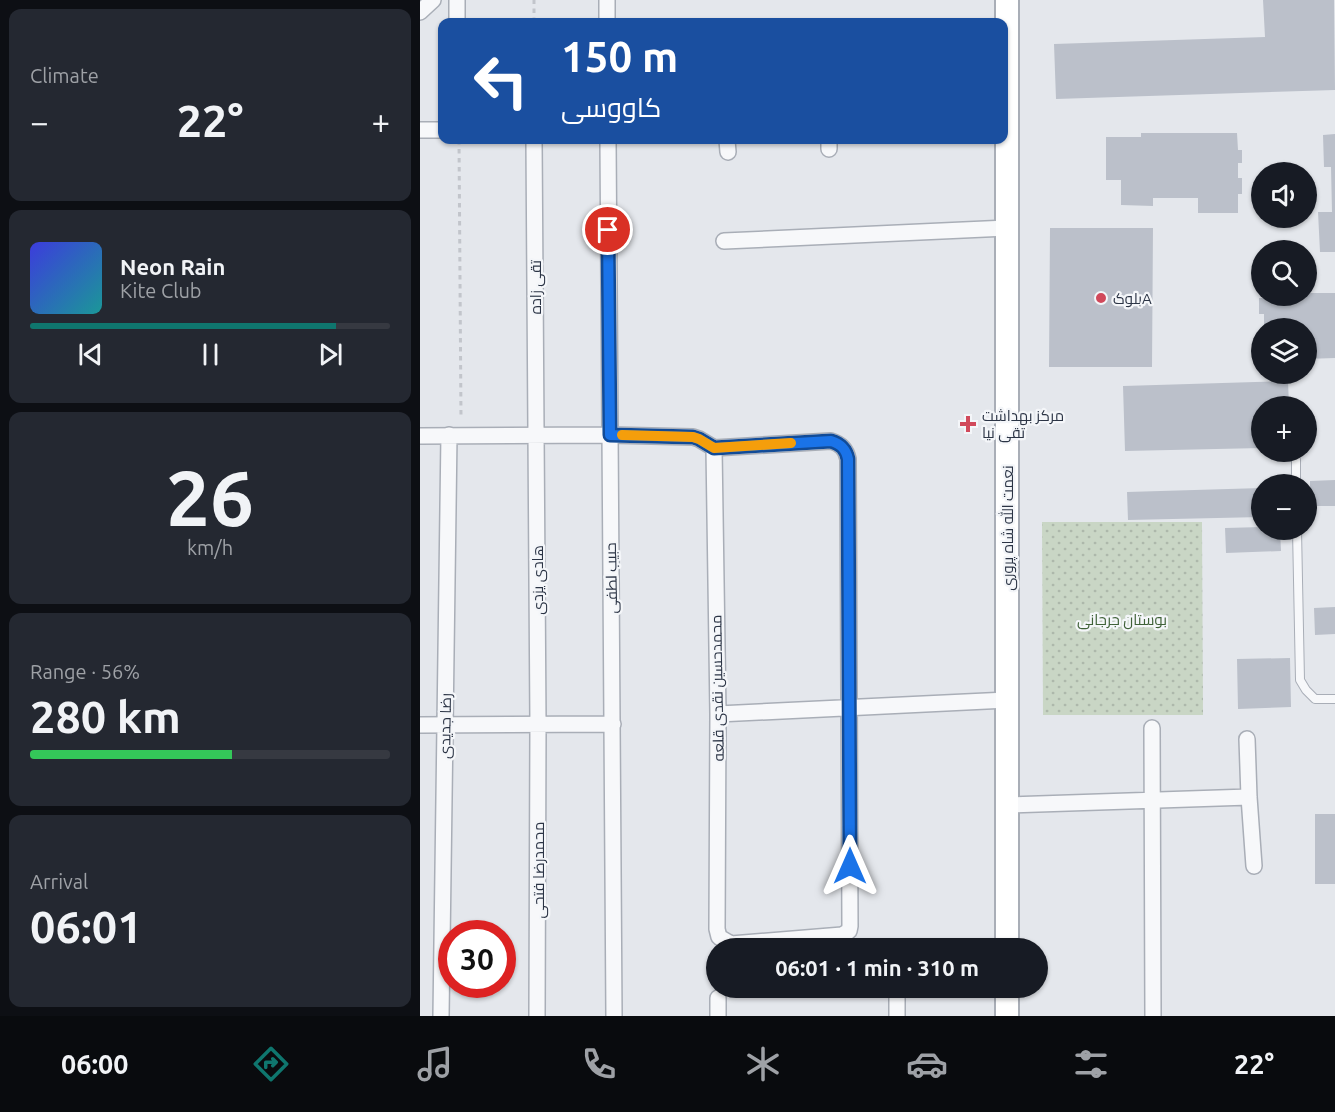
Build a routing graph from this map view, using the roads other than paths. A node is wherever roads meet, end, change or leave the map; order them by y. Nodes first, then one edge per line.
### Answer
1 (433, 0) edge
2 (457, 0) edge
3 (607, 0) edge
4 (1007, 0) edge
5 (420, 12) edge
6 (457, 18) edge
7 (607, 18) edge
8 (1007, 18) edge
9 (420, 130) edge
10 (438, 130) edge
11 (534, 144) edge
12 (608, 144) edge
13 (1006, 144) edge
14 (1007, 228) junction
15 (724, 241) dead end
16 (455, 435) junction
17 (536, 435) junction
18 (610, 435) junction
19 (420, 436) edge
20 (714, 448) junction
21 (1297, 540) edge
22 (1335, 699) edge
23 (1007, 700) junction
24 (850, 707) junction
25 (718, 714) junction
26 (538, 724) junction
27 (613, 724) junction
28 (420, 725) edge
29 (445, 725) junction
30 (1152, 728) dead end
31 (1247, 739) dead end
32 (1249, 797) junction
33 (1152, 800) junction
34 (1006, 805) junction
35 (1254, 866) dead end
36 (1007, 938) edge
37 (718, 998) dead end
38 (897, 998) edge
39 (1007, 998) edge
40 (441, 1016) edge
41 (537, 1016) edge
42 (614, 1016) edge
43 (718, 1016) edge
44 (897, 1016) edge
45 (1007, 1016) edge
46 (1153, 1016) edge

1 - 5 street
2 - 6 street
3 - 7 street
4 - 8 main road, نعمت الله شاه پروری
9 - 10 street
11 - 17 street, تقی زاده
12 - 18 street, حبیب لطفی
13 - 14 main road, نعمت الله شاه پروری
14 - 15 street
14 - 23 main road, نعمت الله شاه پروری
16 - 17 street
16 - 19 street
16 - 29 street, رضا جدیدی
17 - 18 street
17 - 26 street, هادی یزدی
18 - 20 street
18 - 27 street, حبیب لطفی
20 - 24 street
20 - 25 street, محمدحسین نقدی قلعه
21 - 22 lane
23 - 24 street
23 - 34 main road, نعمت الله شاه پروری
24 - 25 street
24 - 25 street, محمدحسین نقدی قلعه
26 - 27 street
26 - 29 street
26 - 41 street, محمدرضا فتحی
27 - 42 street, حبیب لطفی
28 - 29 street
29 - 40 street, رضا جدیدی
30 - 33 street
31 - 32 street
32 - 33 street
32 - 35 street
33 - 34 street
33 - 46 street
34 - 36 main road, نعمت الله شاه پروری
37 - 43 street
38 - 44 street
39 - 45 main road

